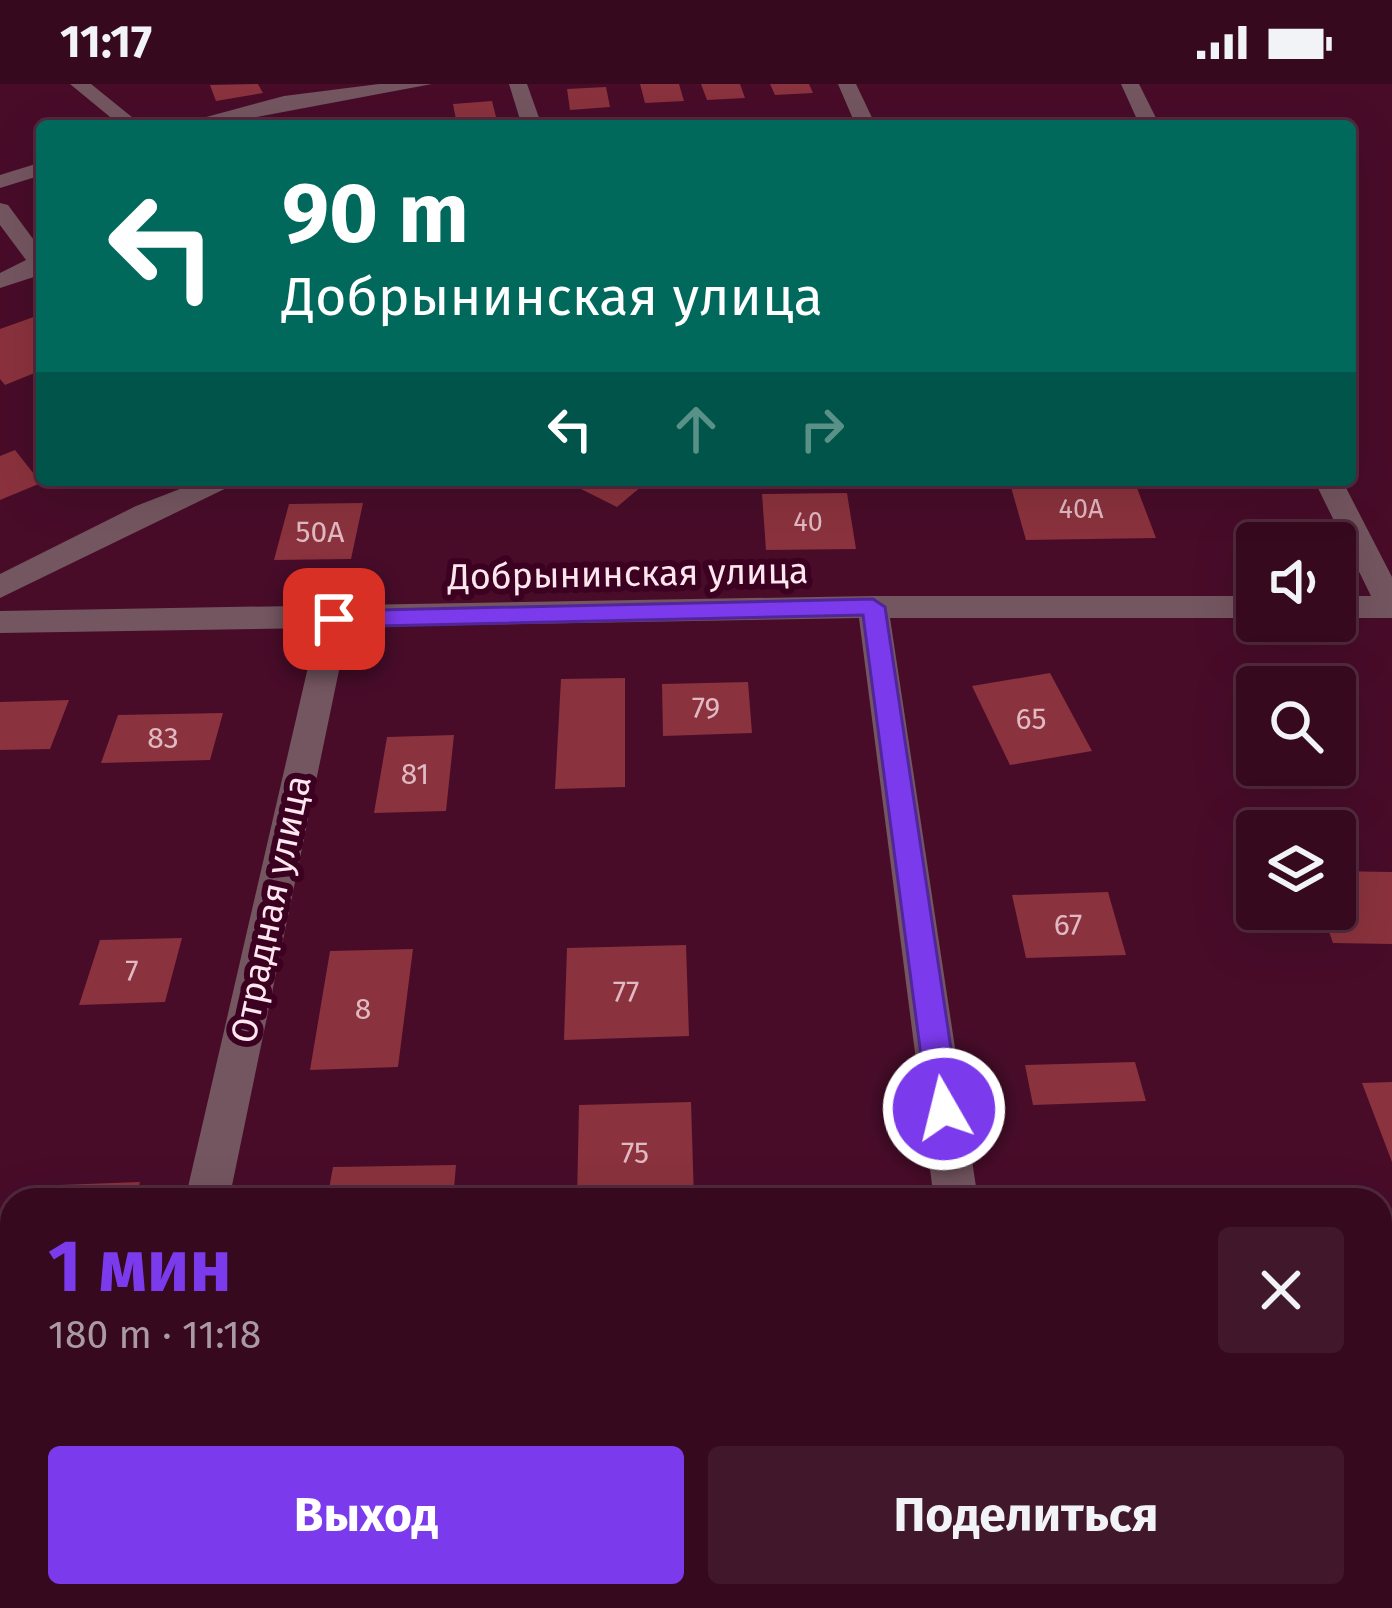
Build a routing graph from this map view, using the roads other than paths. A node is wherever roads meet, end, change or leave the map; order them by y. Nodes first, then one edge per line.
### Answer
1 (79, 84) edge
2 (423, 84) edge
3 (518, 84) edge
4 (847, 84) edge
5 (1130, 84) edge
6 (125, 120) edge
7 (209, 120) edge
8 (530, 120) edge
9 (863, 120) edge
10 (1147, 120) edge
11 (36, 170) edge
12 (0, 182) edge
13 (0, 210) edge
14 (36, 258) edge
15 (36, 263) edge
16 (0, 281) edge
17 (214, 486) edge
18 (1331, 486) edge
19 (0, 587) edge
20 (873, 607) junction
21 (1236, 607) edge
22 (1356, 607) edge
23 (1392, 607) edge
24 (334, 619) junction
25 (0, 622) edge
26 (210, 1188) edge
27 (954, 1188) edge

1 - 6 street
2 - 7 street
3 - 8 street
4 - 9 street
5 - 10 street
11 - 12 street
13 - 14 street
15 - 16 street
17 - 19 street
18 - 23 street
20 - 21 street, Добрынинская улица
20 - 24 street, Добрынинская улица
20 - 27 street
22 - 23 street
24 - 25 street, Добрынинская улица
24 - 26 street, Отрадная улица

